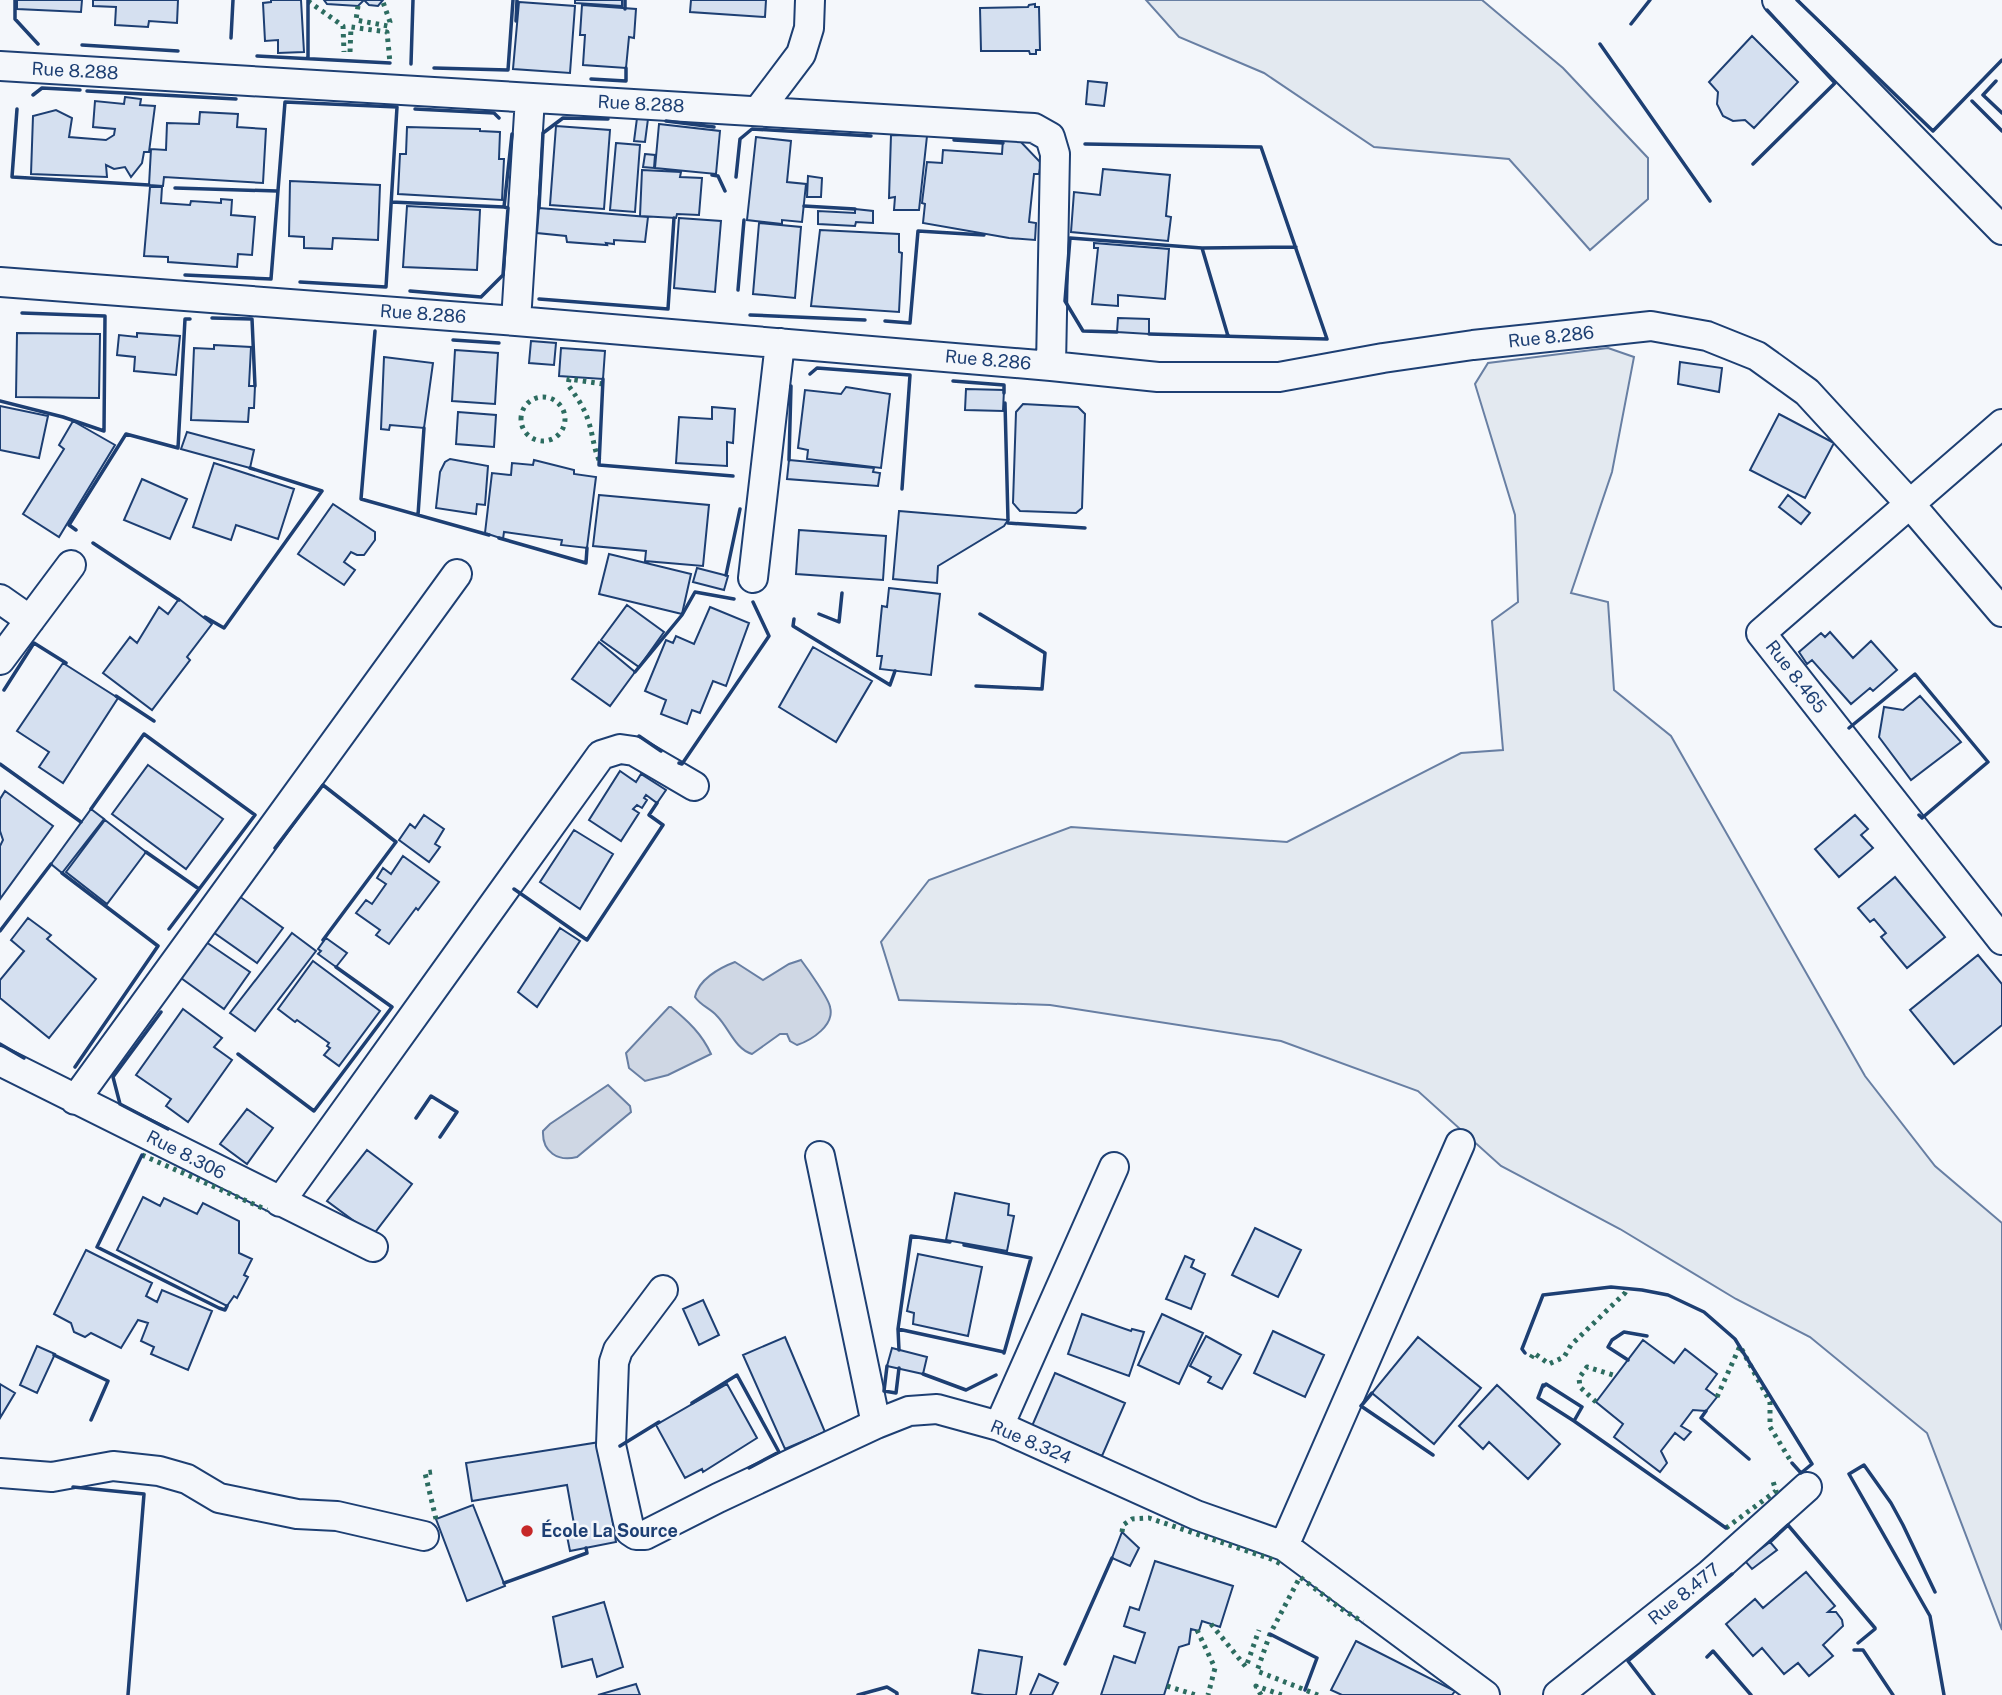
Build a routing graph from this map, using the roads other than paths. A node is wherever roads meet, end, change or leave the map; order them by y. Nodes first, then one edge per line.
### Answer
1 (810, 0) edge
2 (1777, 0) edge
3 (0, 66) edge
4 (530, 98) junction
5 (758, 111) junction
6 (2002, 230) edge
7 (0, 282) edge
8 (516, 321) junction
9 (780, 342) junction
10 (1051, 366) junction
11 (2002, 425) edge
12 (1910, 504) junction
13 (71, 565) dead end
14 (457, 574) dead end
15 (753, 579) dead end
16 (0, 600) edge
17 (2002, 612) edge
18 (30, 620) junction
19 (0, 660) edge
20 (694, 786) dead end
21 (2002, 940) edge
22 (0, 1061) edge
23 (75, 1100) junction
24 (1461, 1144) dead end
25 (820, 1156) dead end
26 (1114, 1167) dead end
27 (280, 1202) junction
28 (373, 1247) dead end
29 (663, 1290) dead end
30 (876, 1424) junction
31 (999, 1426) junction
32 (0, 1473) edge
33 (1807, 1487) dead end
34 (424, 1536) dead end
35 (1284, 1546) junction
36 (1485, 1695) edge
37 (1558, 1695) edge

1 - 5 street
2 - 6 street
3 - 4 street, Rue 8.288
4 - 5 street, Rue 8.288
4 - 8 street
5 - 10 street, Rue 8.288
7 - 8 street, Rue 8.286
8 - 9 street, Rue 8.286
9 - 10 street, Rue 8.286
9 - 15 street
10 - 12 street, Rue 8.286
11 - 12 street, Rue 8.465
12 - 17 street, Rue 8.286
12 - 21 street, Rue 8.465
13 - 18 street
14 - 23 street
16 - 18 street
18 - 19 street
20 - 27 street
22 - 23 street, Rue 8.306
23 - 27 street, Rue 8.306
24 - 35 street
25 - 30 street
26 - 31 street
27 - 28 street, Rue 8.306
29 - 30 street, Rue 8.324
30 - 31 street, Rue 8.324
31 - 35 street, Rue 8.324
32 - 34 street
33 - 37 street, Rue 8.477
35 - 36 street, Rue 8.324

